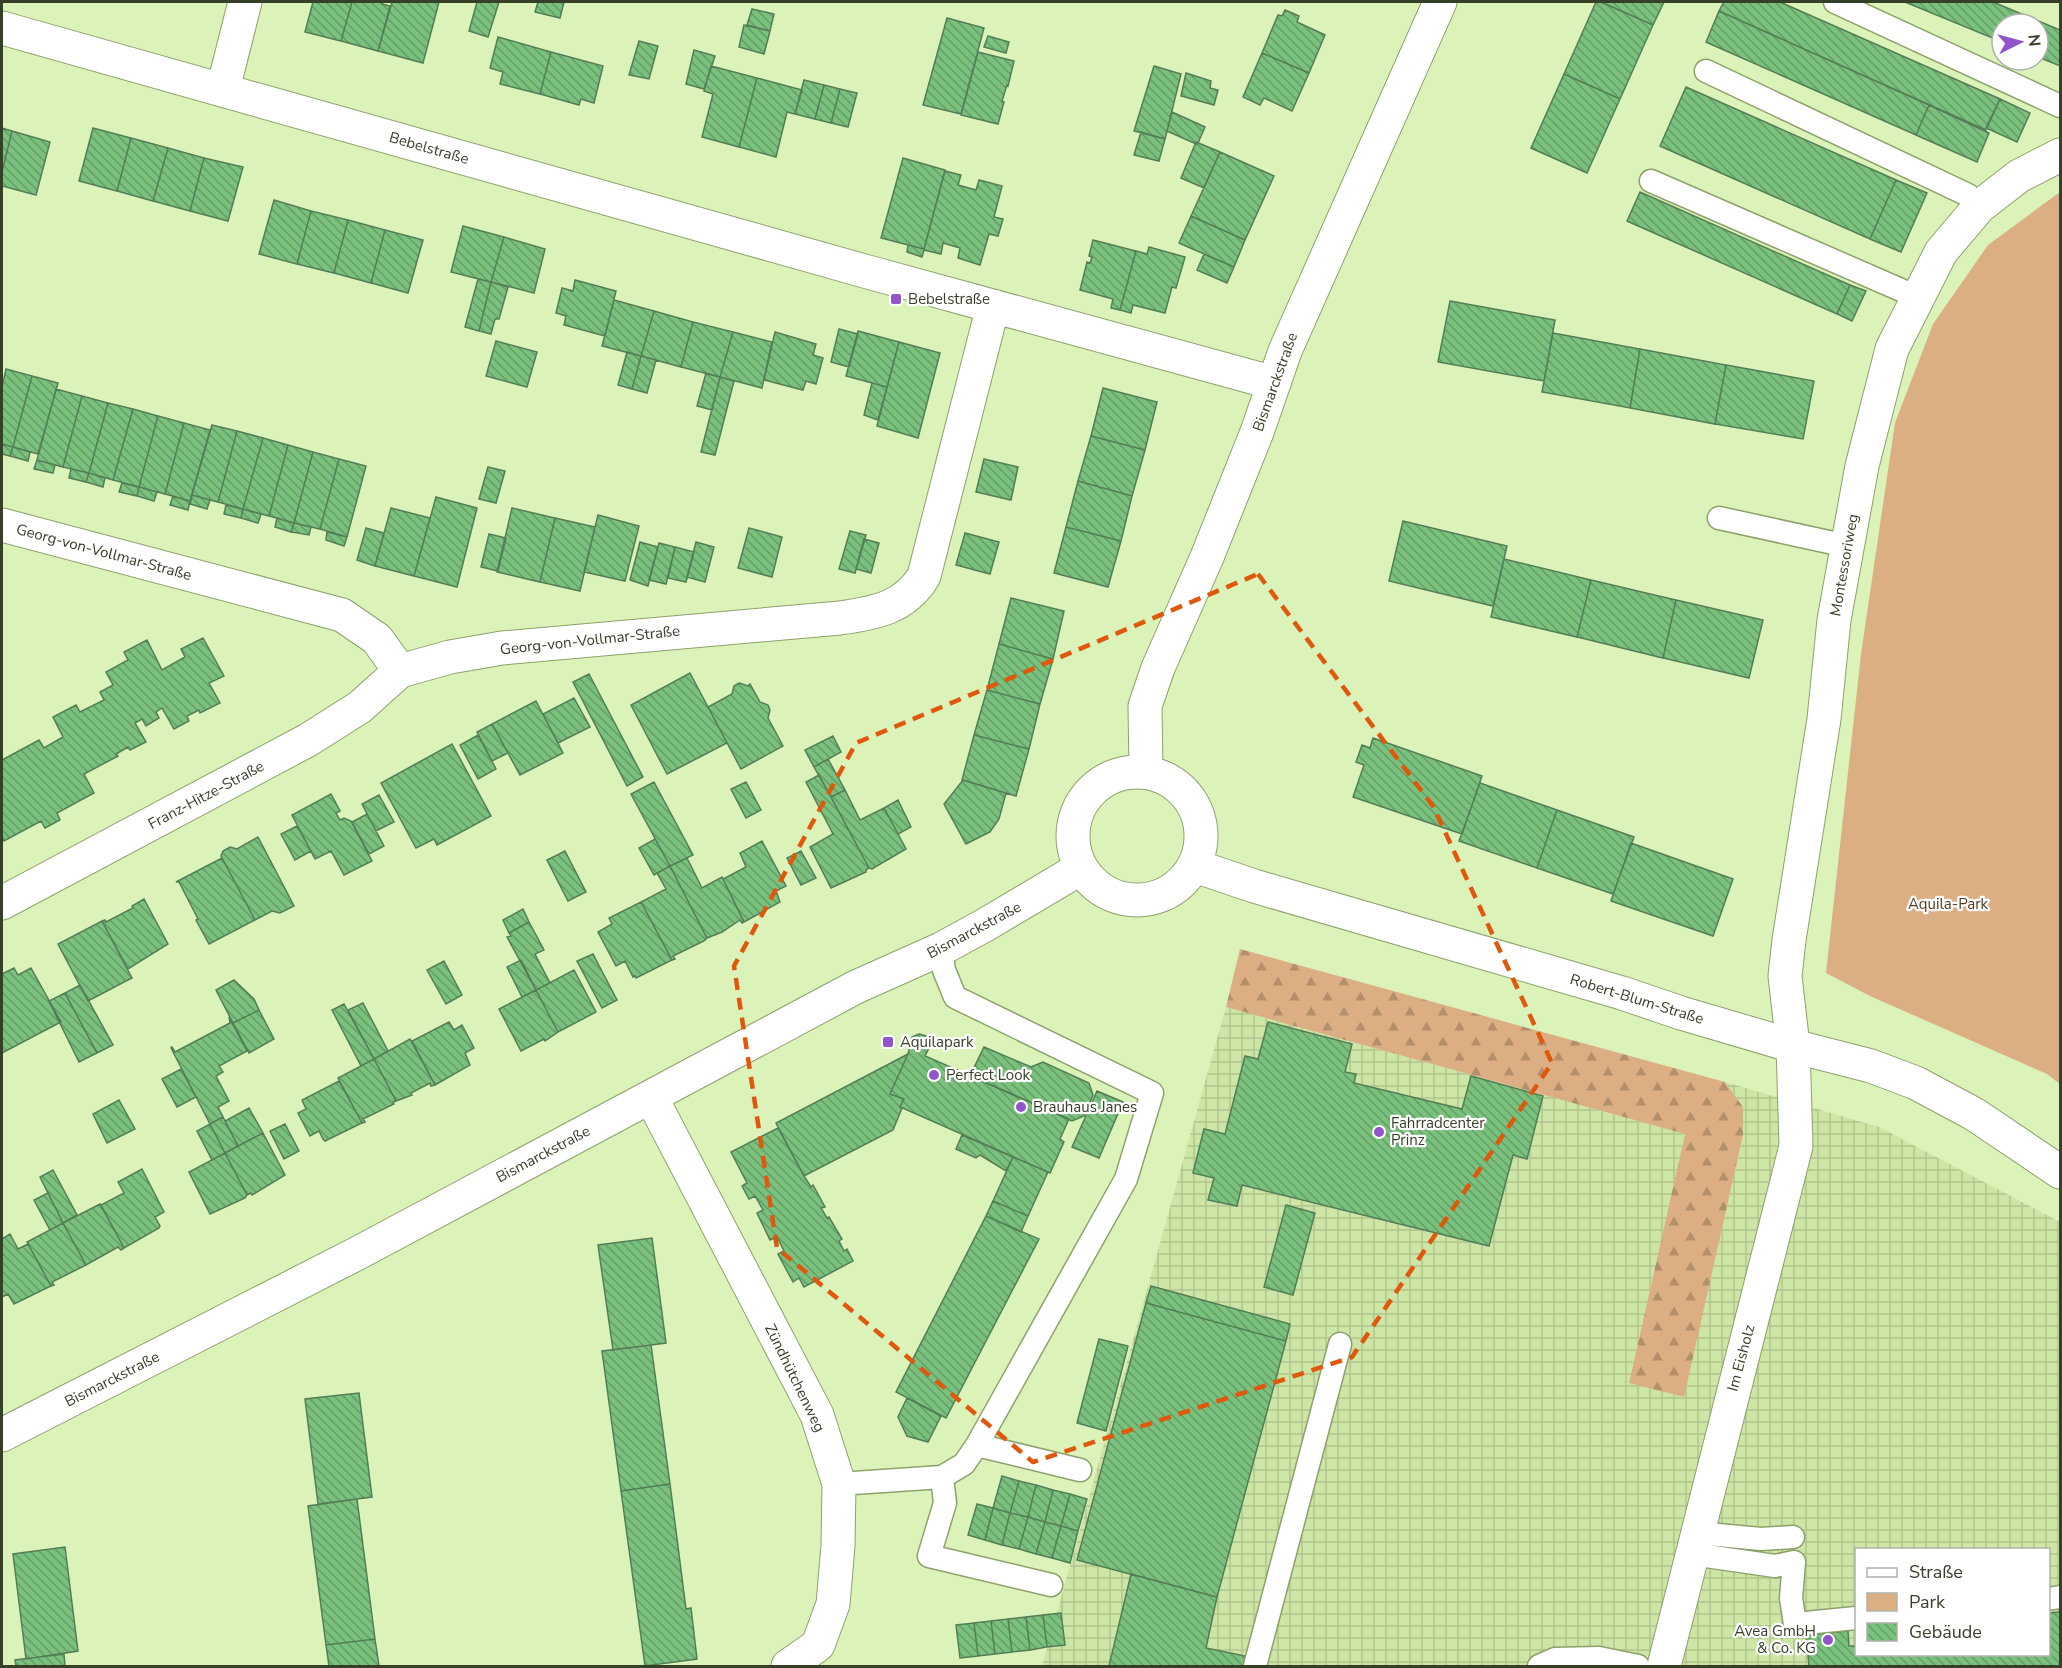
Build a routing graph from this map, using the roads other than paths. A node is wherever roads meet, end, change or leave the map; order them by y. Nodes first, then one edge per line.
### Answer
1 (244, 2) edge
2 (1440, 2) edge
3 (1835, 2) edge
4 (2, 28) edge
5 (1706, 71) dead end
6 (223, 89) junction
7 (2061, 106) edge
8 (2061, 155) edge
9 (1651, 181) dead end
10 (1979, 207) junction
11 (1917, 297) junction
12 (993, 306) junction
13 (1274, 383) junction
14 (1719, 518) dead end
15 (2, 525) edge
16 (1847, 546) junction
17 (400, 671) junction
18 (1146, 772) junction
19 (1195, 866) junction
20 (1081, 868) junction
21 (2, 903) edge
22 (940, 949) junction
23 (1793, 1046) junction
24 (651, 1097) junction
25 (2061, 1172) edge
26 (1340, 1344) dead end
27 (2, 1435) edge
28 (977, 1445) junction
29 (1080, 1470) dead end
30 (942, 1477) junction
31 (839, 1484) junction
32 (1793, 1537) dead end
33 (1694, 1543) junction
34 (1051, 1585) dead end
35 (1855, 1618) edge
36 (788, 1666) edge
37 (1255, 1666) edge
38 (1539, 1666) edge
39 (1638, 1666) edge
40 (1664, 1666) edge

1 - 6 street
2 - 13 street, Bismarckstraße
3 - 7 lane
4 - 6 street, Bebelstraße
5 - 10 lane
6 - 12 street, Bebelstraße
8 - 10 street, Montessoriweg
9 - 11 lane
10 - 11 street, Montessoriweg
11 - 16 street, Montessoriweg
12 - 13 street, Bebelstraße
12 - 17 street, Georg-von-Vollmar-Straße
13 - 18 street, Bismarckstraße
14 - 16 lane
15 - 17 street, Georg-von-Vollmar-Straße
16 - 23 street, Montessoriweg
17 - 21 street, Franz-Hitze-Straße
18 - 19 street
18 - 20 street
19 - 20 street
19 - 23 street, Robert-Blum-Straße
20 - 22 street, Bismarckstraße
22 - 24 street, Bismarckstraße
22 - 28 lane
23 - 25 street, Robert-Blum-Straße
23 - 33 street, Im Eisholz
24 - 27 street, Bismarckstraße
24 - 31 street, Zündhütchenweg
26 - 37 lane
28 - 29 lane
28 - 30 lane
30 - 31 lane
30 - 34 lane
31 - 36 street, Zündhütchenweg
32 - 33 lane
33 - 35 lane
33 - 40 street, Im Eisholz
38 - 39 lane

